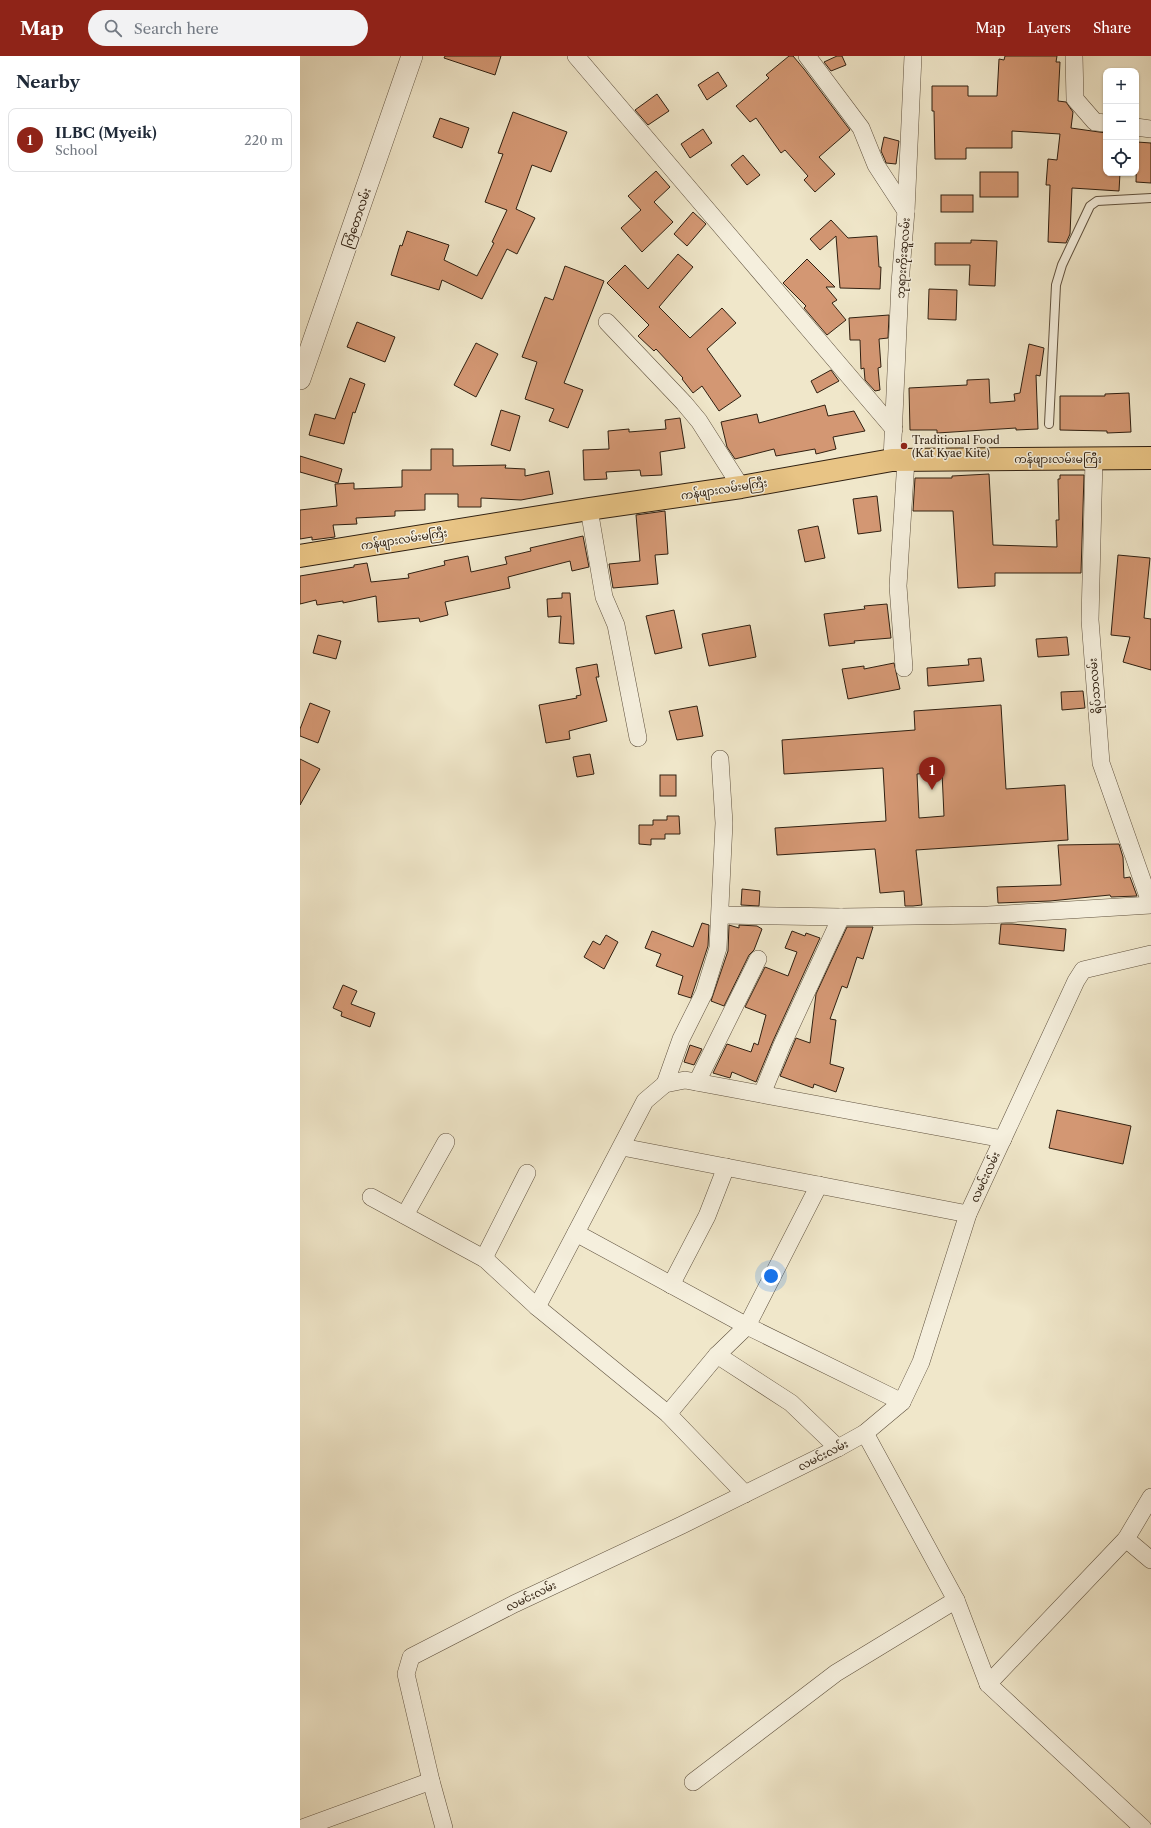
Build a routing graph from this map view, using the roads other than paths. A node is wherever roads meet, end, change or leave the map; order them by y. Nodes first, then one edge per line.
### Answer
1 (412, 56) edge
2 (576, 56) edge
3 (807, 56) edge
4 (913, 56) edge
5 (1074, 56) edge
6 (1103, 123) edge
7 (1139, 127) edge
8 (1151, 129) edge
9 (1151, 198) edge
10 (906, 211) junction
11 (607, 322) dead end
12 (300, 379) edge
13 (1049, 424) dead end
14 (894, 429) junction
15 (1151, 458) edge
16 (1094, 459) junction
17 (899, 460) junction
18 (741, 487) junction
19 (589, 509) junction
20 (300, 556) edge
21 (904, 668) dead end
22 (638, 738) dead end
23 (720, 759) dead end
24 (1151, 905) edge
25 (721, 915) junction
26 (841, 917) junction
27 (1151, 954) edge
28 (758, 959) dead end
29 (697, 1082) junction
30 (665, 1084) junction
31 (762, 1094) junction
32 (1003, 1140) junction
33 (446, 1142) dead end
34 (622, 1147) junction
35 (726, 1167) junction
36 (527, 1173) dead end
37 (819, 1185) junction
38 (371, 1197) dead end
39 (968, 1214) junction
40 (405, 1215) junction
41 (576, 1233) junction
42 (485, 1259) junction
43 (671, 1285) junction
44 (537, 1307) junction
45 (747, 1326) junction
46 (717, 1355) junction
47 (902, 1402) junction
48 (668, 1414) junction
49 (865, 1433) junction
50 (838, 1448) junction
51 (745, 1494) junction
52 (1151, 1497) edge
53 (1126, 1539) junction
54 (1151, 1560) edge
55 (956, 1600) junction
56 (988, 1684) junction
57 (431, 1781) junction
58 (693, 1782) dead end
59 (302, 1828) edge
60 (444, 1828) edge
61 (1143, 1828) edge

1 - 12 street, ကြံတောလမ်း
2 - 14 street
3 - 10 street
4 - 10 street, ဘုရားကိုးဆူလမ်း
5 - 6 street
7 - 8 street
9 - 13 lane
10 - 14 street, ဘုရားကိုးဆူလမ်း
11 - 18 street
14 - 17 street, ဘုရားကိုးဆူလမ်း
15 - 16 main road, ကန်ဖျားလမ်းမကြီး
16 - 17 main road, ကန်ဖျားလမ်းမကြီး
16 - 24 street, ရိပ်သာလမ်း
17 - 18 main road, ကန်ဖျားလမ်းမကြီး
17 - 21 street, ဘုရားကိုးဆူလမ်း
18 - 19 main road, ကန်ဖျားလမ်းမကြီး
19 - 20 main road, ကန်ဖျားလမ်းမကြီး
19 - 22 street
23 - 25 street
24 - 26 street
25 - 26 street
25 - 30 street
26 - 31 street
27 - 32 street, လမင်းလမ်း
28 - 29 street
29 - 30 street
29 - 31 street
30 - 34 street
31 - 32 street
32 - 39 street, လမင်းလမ်း
33 - 40 street
34 - 35 street
34 - 41 street
35 - 37 street
35 - 43 street
36 - 42 street
37 - 39 street
37 - 45 street
38 - 40 street
39 - 47 street, လမင်းလမ်း
40 - 42 street
41 - 43 street
41 - 44 street
42 - 44 street
43 - 45 street
44 - 48 street
45 - 46 street
45 - 47 street
46 - 48 street
46 - 50 street
47 - 49 street, လမင်းလမ်း
48 - 51 street
49 - 50 street, လမင်းလမ်း
49 - 55 street
50 - 51 street, လမင်းလမ်း
51 - 57 street, လမင်းလမ်း
52 - 53 street
53 - 54 street
53 - 56 street
55 - 56 street
55 - 58 street
56 - 61 street
57 - 59 street
57 - 60 street, လမင်းလမ်း

